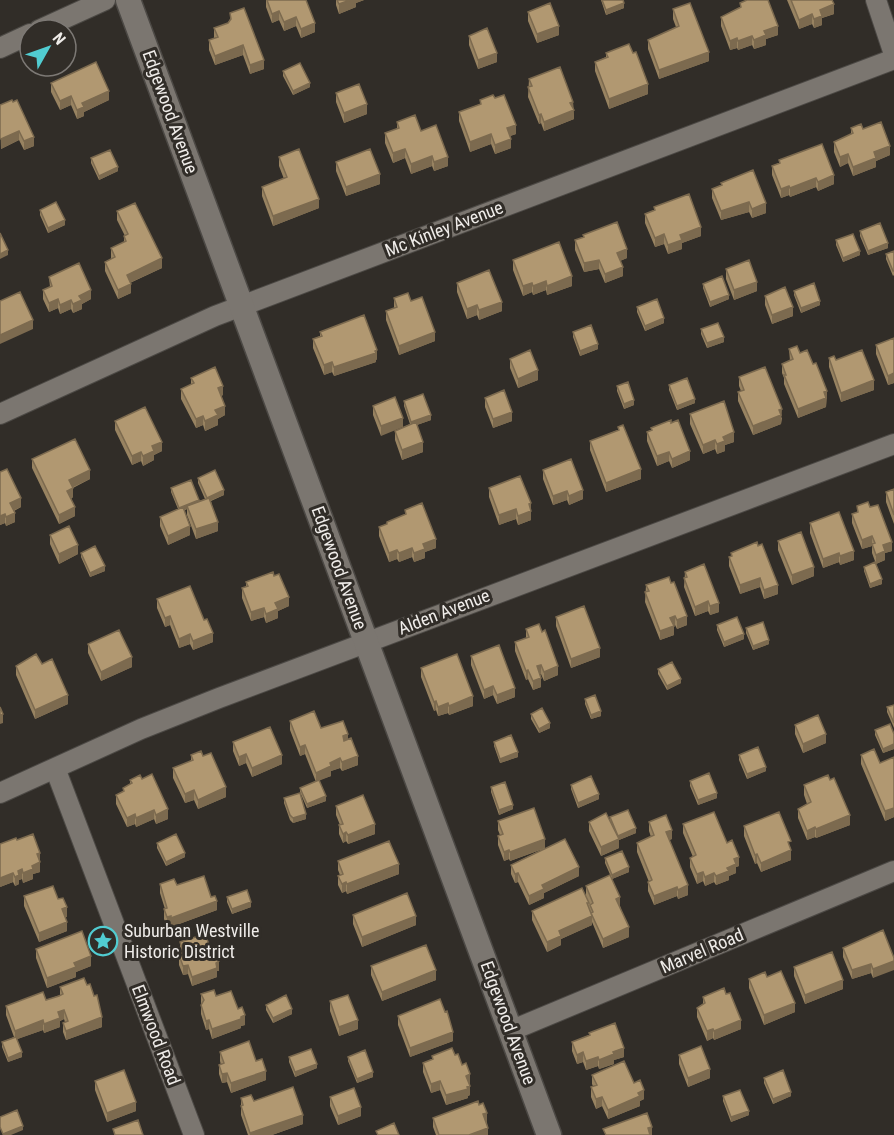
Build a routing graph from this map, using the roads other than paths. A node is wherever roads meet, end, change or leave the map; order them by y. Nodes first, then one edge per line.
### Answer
1 (105, 0) edge
2 (128, 0) edge
3 (876, 0) edge
4 (65, 18) edge
5 (18, 40) edge
6 (0, 48) edge
7 (894, 54) edge
8 (894, 59) edge
9 (242, 305) junction
10 (0, 414) edge
11 (894, 444) edge
12 (366, 642) junction
13 (55, 768) junction
14 (0, 793) edge
15 (894, 871) edge
16 (510, 1031) junction
17 (194, 1135) edge
18 (549, 1135) edge

1 - 4 street
2 - 9 street, Edgewood Avenue
3 - 7 street
5 - 6 street
8 - 9 street, Mc Kinley Avenue
9 - 10 street, Mc Kinley Avenue
9 - 12 street, Edgewood Avenue
11 - 12 street, Alden Avenue
12 - 13 street, Alden Avenue
12 - 16 street, Edgewood Avenue
13 - 14 street, Alden Avenue
13 - 17 street, Elmwood Road
15 - 16 street, Marvel Road
16 - 18 street, Edgewood Avenue

